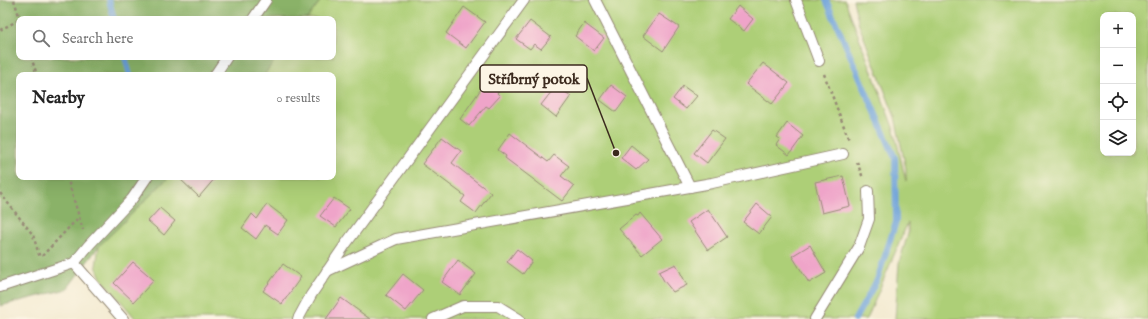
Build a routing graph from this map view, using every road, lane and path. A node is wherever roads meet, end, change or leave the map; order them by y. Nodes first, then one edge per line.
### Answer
1 (14, 0) edge
2 (266, 0) edge
3 (524, 0) edge
4 (595, 0) edge
5 (796, 0) edge
6 (19, 16) edge
7 (255, 16) edge
8 (16, 21) edge
9 (0, 30) edge
10 (32, 60) edge
11 (225, 60) edge
12 (819, 61) joint
13 (36, 72) edge
14 (217, 72) edge
15 (850, 145) dead end
16 (843, 154) dead end
17 (856, 158) dead end
18 (68, 180) edge
19 (145, 180) edge
20 (690, 187) junction
21 (868, 192) joint
22 (0, 193) edge
23 (79, 217) junction
24 (88, 246) junction
25 (41, 258) junction
26 (34, 260) dead end
27 (74, 263) junction
28 (327, 271) junction
29 (0, 288) edge
30 (123, 319) edge
31 (298, 319) edge
32 (433, 319) edge
33 (519, 319) edge
34 (815, 319) edge

1 - 6 path
2 - 7 lane
3 - 28 lane
4 - 20 lane
5 - 12 lane
8 - 9 path
10 - 13 path
11 - 14 lane
12 - 15 path
16 - 20 lane
17 - 21 path
18 - 23 path
19 - 24 lane
20 - 28 lane
21 - 34 lane
22 - 25 path
23 - 24 path
23 - 25 path
24 - 27 lane
25 - 26 path
27 - 29 lane
27 - 30 lane
28 - 31 lane
32 - 33 lane

